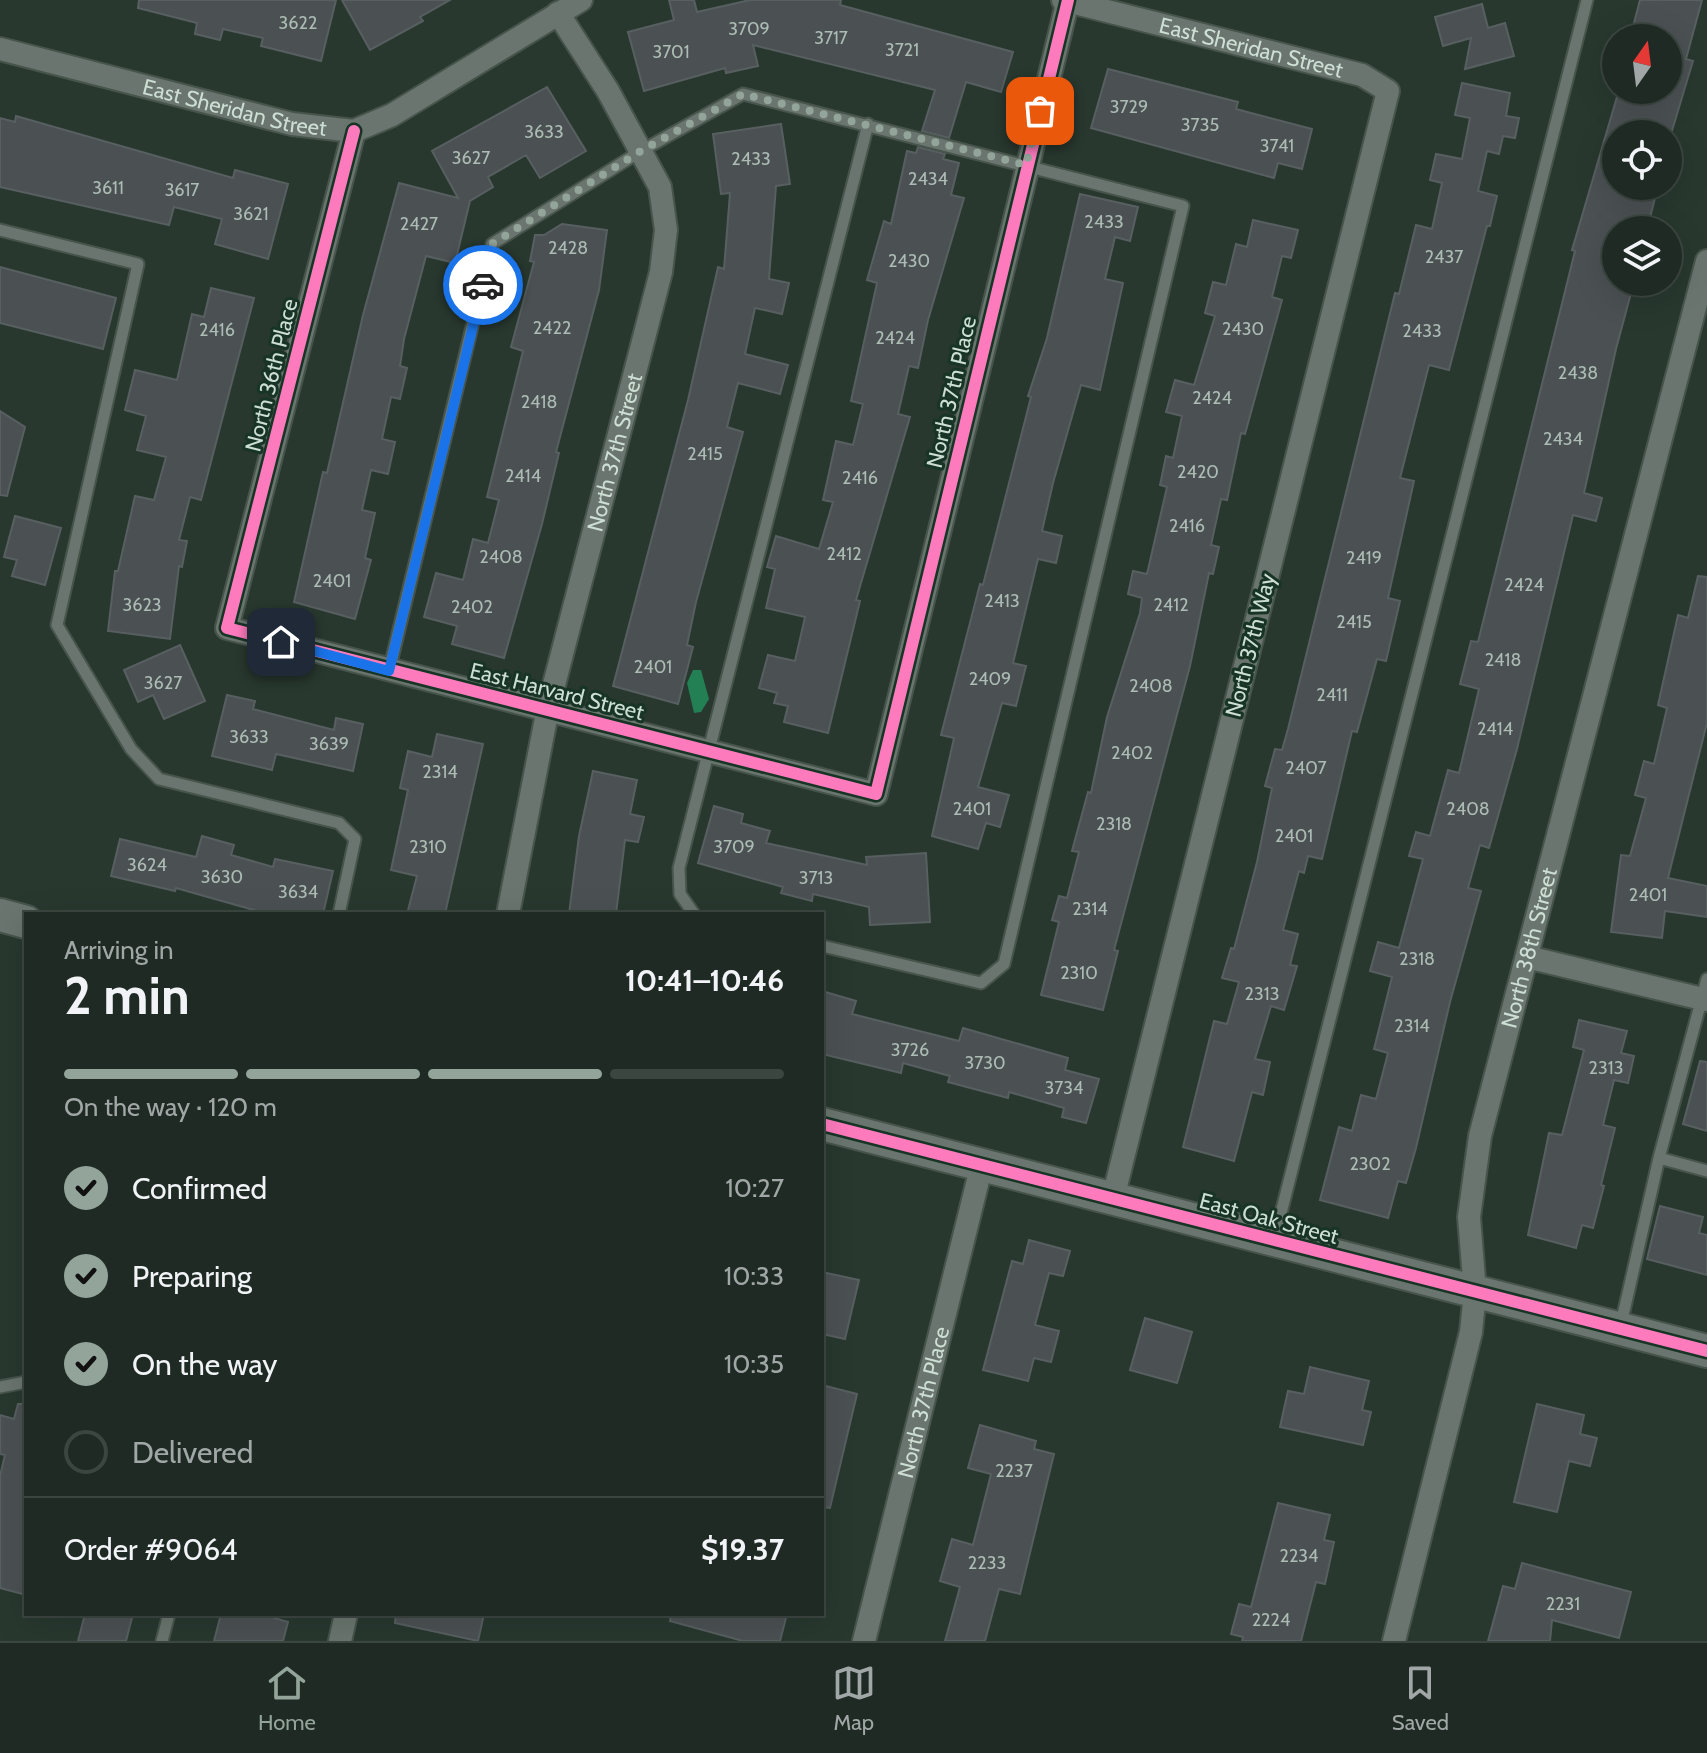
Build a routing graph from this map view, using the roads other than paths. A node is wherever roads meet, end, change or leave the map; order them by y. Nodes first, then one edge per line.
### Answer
1 (581, 0) edge
2 (1066, 0) edge
3 (1587, 0) edge
4 (558, 13) junction
5 (0, 49) edge
6 (1388, 91) joint
7 (868, 124) junction
8 (354, 131) junction
9 (641, 151) junction
10 (1026, 165) junction
11 (0, 230) edge
12 (1707, 261) edge
13 (227, 628) joint
14 (389, 671) junction
15 (548, 708) junction
16 (709, 751) junction
17 (876, 794) joint
18 (339, 912) edge
19 (508, 912) edge
20 (693, 912) edge
21 (0, 915) edge
22 (24, 921) edge
23 (824, 946) edge
24 (1527, 957) junction
25 (1705, 992) edge
26 (824, 1124) edge
27 (1659, 1158) junction
28 (982, 1164) junction
29 (1707, 1171) edge
30 (1113, 1198) junction
31 (1274, 1240) junction
32 (1475, 1292) junction
33 (1620, 1329) junction
34 (1707, 1351) edge
35 (24, 1382) edge
36 (0, 1387) edge
37 (168, 1616) edge
38 (346, 1616) edge
39 (162, 1641) edge
40 (340, 1641) edge
41 (864, 1641) edge
42 (1394, 1641) edge

1 - 4 street, East Sheridan Street
2 - 6 street, East Sheridan Street
2 - 10 street, North 37th Place
3 - 31 lane
4 - 8 street, East Sheridan Street
4 - 9 street, North 37th Street
5 - 8 street, East Sheridan Street
6 - 30 street, North 37th Way
7 - 9 lane
7 - 10 lane
7 - 16 lane
8 - 13 street, North 36th Place
9 - 14 lane
9 - 15 street, North 37th Street
10 - 17 street, North 37th Place
10 - 23 lane
11 - 18 lane
12 - 24 street, North 38th Street
13 - 14 street, East Harvard Street
14 - 15 street, East Harvard Street
15 - 16 street, East Harvard Street
15 - 19 street, North 37th Street
16 - 17 street, East Harvard Street
16 - 20 lane
21 - 22 street
24 - 25 street
24 - 32 street, North 38th Street
25 - 27 lane
26 - 28 street, East Oak Street
27 - 29 lane
27 - 33 lane
28 - 30 street, East Oak Street
28 - 41 street, North 37th Place
30 - 31 street, East Oak Street
31 - 32 street, East Oak Street
32 - 33 street, East Oak Street
32 - 42 street, North 38th Street
33 - 34 street, East Oak Street
35 - 36 lane
37 - 39 lane
38 - 40 street

